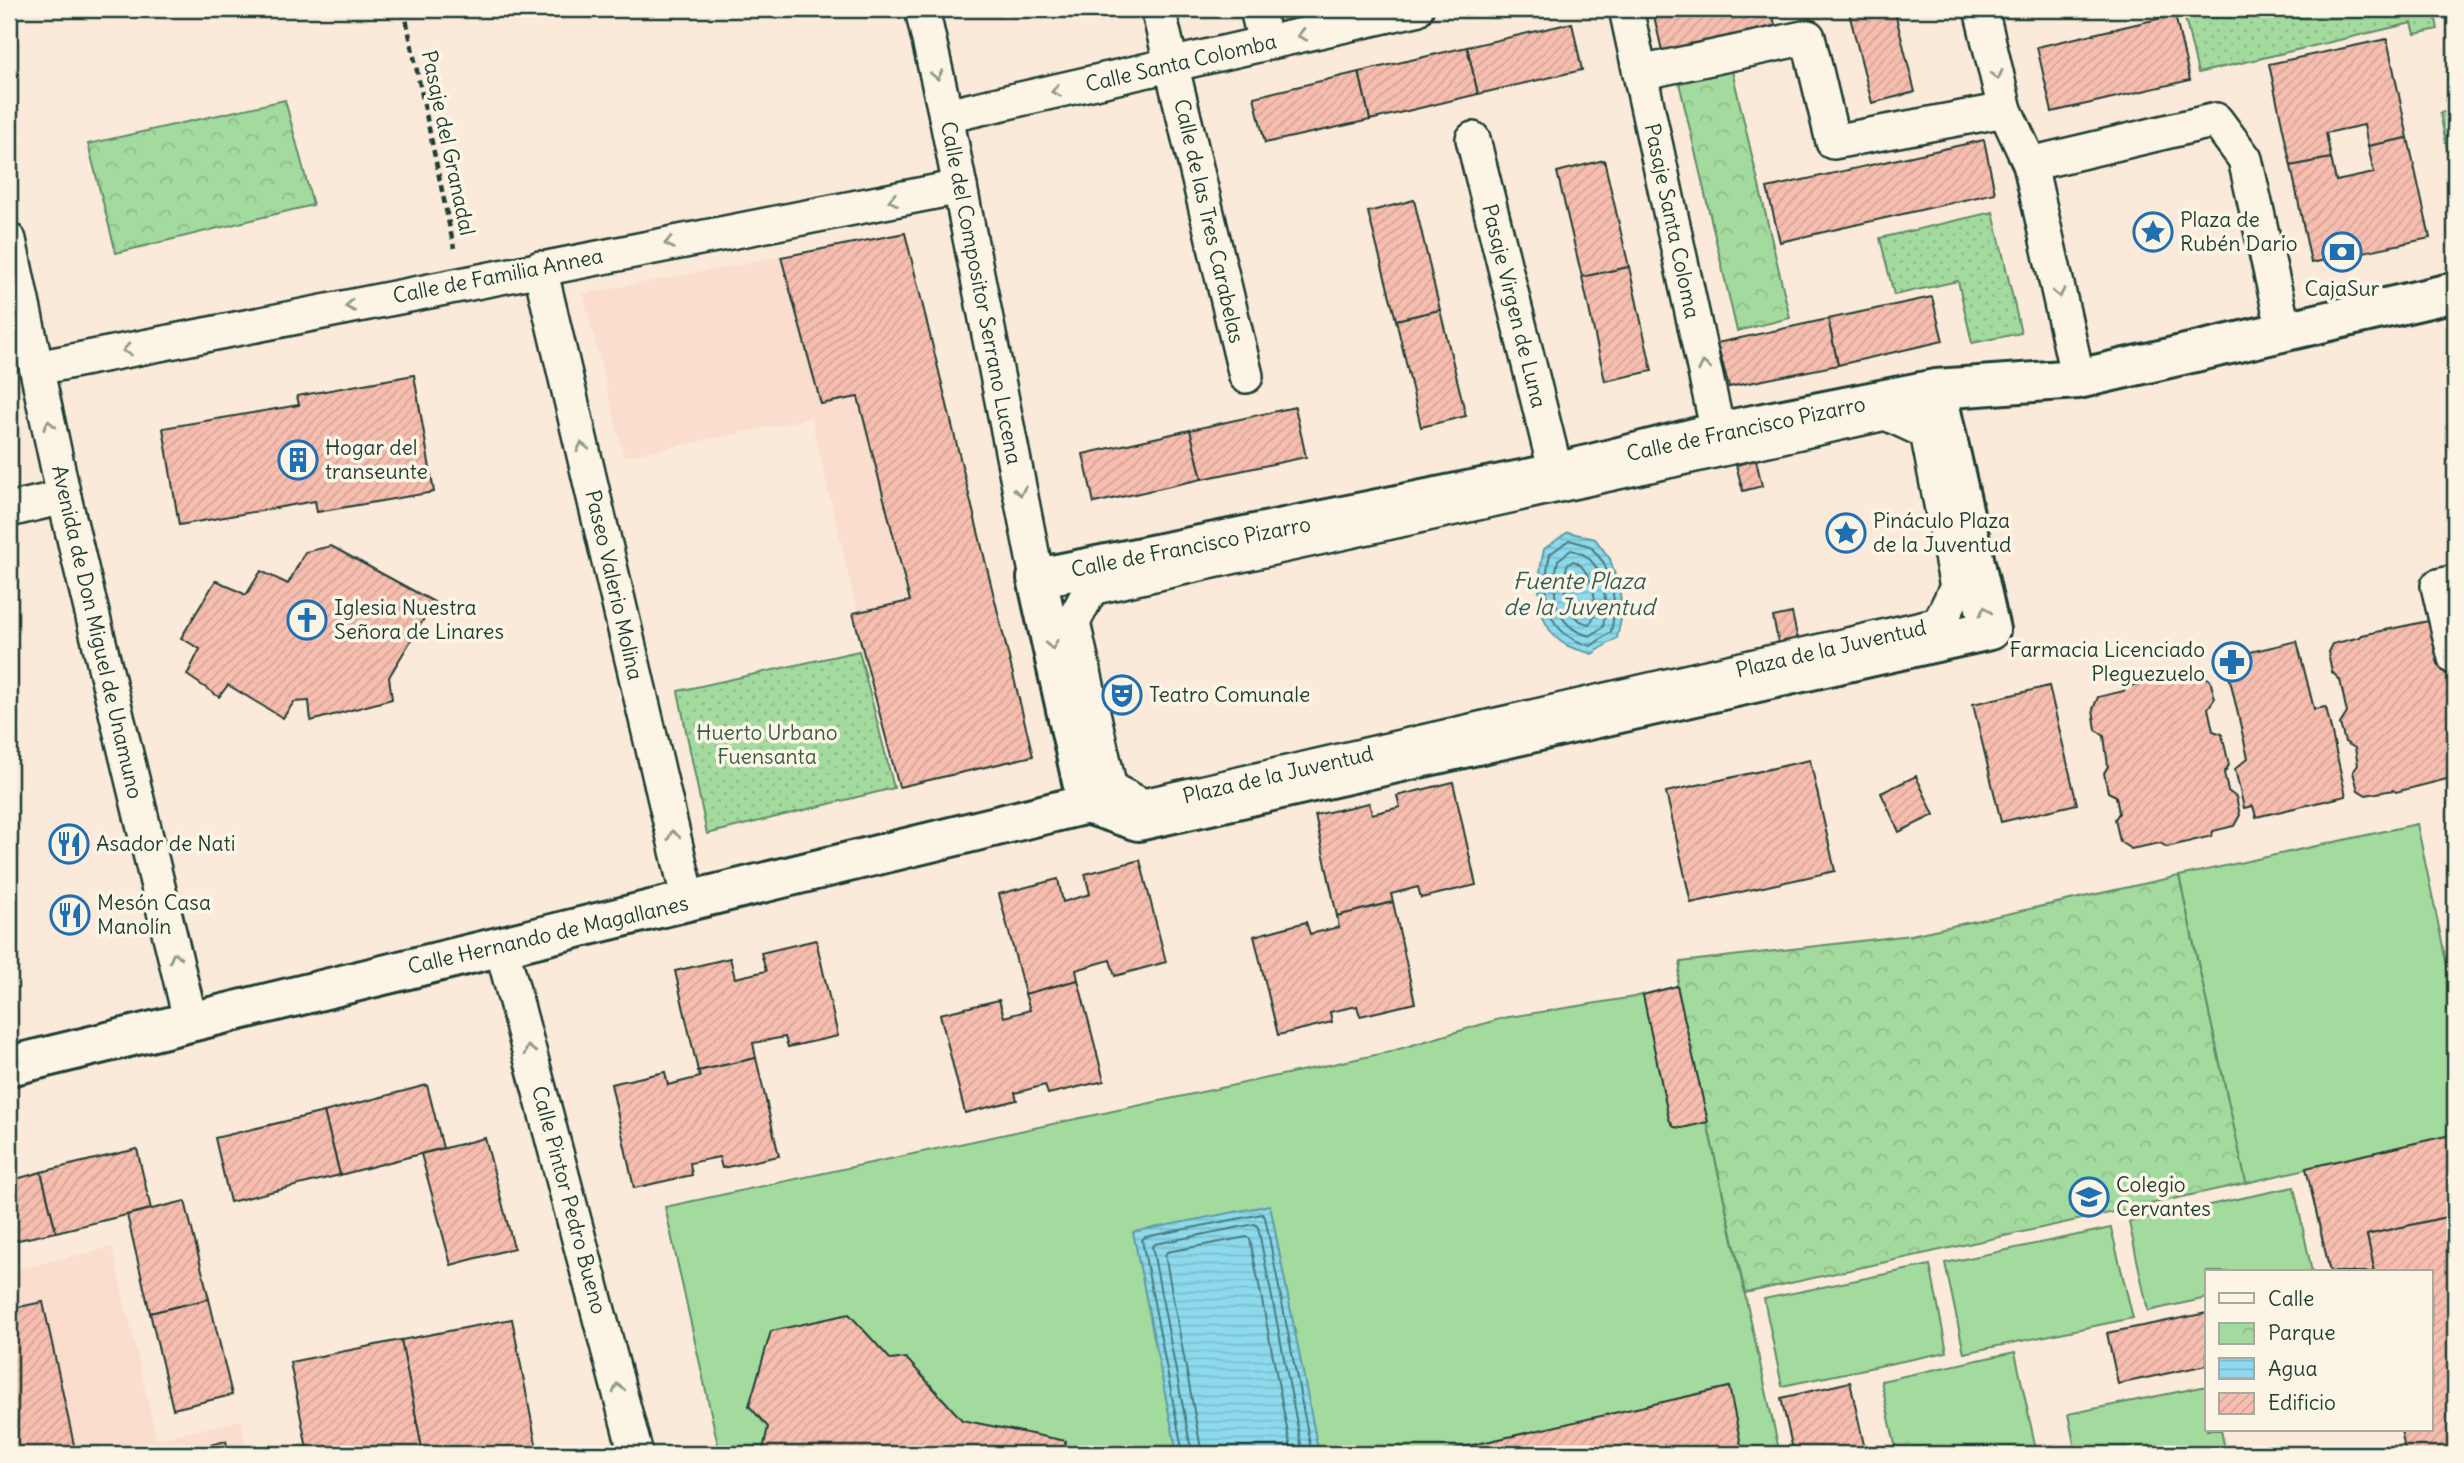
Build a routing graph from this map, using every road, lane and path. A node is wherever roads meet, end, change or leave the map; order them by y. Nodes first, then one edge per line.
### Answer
1 (404, 9) edge
2 (922, 9) edge
3 (1158, 9) edge
4 (1257, 9) edge
5 (1416, 9) edge
6 (1626, 9) edge
7 (1981, 9) edge
8 (1265, 44) junction
9 (1172, 65) junction
10 (1640, 73) junction
11 (2005, 110) junction
12 (946, 116) junction
13 (1473, 139) dead end
14 (2030, 164) junction
15 (960, 187) junction
16 (9, 240) edge
17 (540, 268) junction
18 (461, 283) junction
19 (14, 292) edge
20 (2455, 292) edge
21 (2284, 331) junction
22 (37, 368) junction
23 (1246, 376) dead end
24 (2078, 379) junction
25 (1936, 389) junction
26 (1718, 432) junction
27 (1556, 473) junction
28 (64, 497) junction
29 (9, 510) edge
30 (1037, 578) junction
31 (2455, 582) edge
32 (1073, 622) joint
33 (2455, 658) edge
34 (1087, 804) junction
35 (689, 902) junction
36 (502, 946) junction
37 (191, 1023) junction
38 (9, 1066) edge
39 (636, 1454) edge

1 - 18 path, Pasaje del Granadal
2 -> 12 street, Calle del Compositor Serrano Lucena
3 - 9 street, Calle de las Tres Carabelas
4 - 8 street
5 -> 8 street, Calle Santa Colomba
6 - 10 street, Pasaje Santa Coloma
7 -> 11 street
8 - 9 street, Calle Santa Colomba
9 -> 12 street, Calle Santa Colomba
9 - 23 street, Calle de las Tres Carabelas
10 - 11 street
26 -> 10 street, Pasaje Santa Coloma
11 - 14 street
12 - 15 street, Calle del Compositor Serrano Lucena
13 - 27 street, Pasaje Virgen de Luna
14 - 21 street
14 -> 24 street
15 -> 17 street, Calle de Familia Annea
15 -> 30 street, Calle del Compositor Serrano Lucena
16 - 19 street, Avenida de Don Miguel de Unamuno
17 - 18 street, Calle de Familia Annea
35 -> 17 street, Paseo Valerio Molina
18 -> 22 street, Calle de Familia Annea
19 - 22 street, Avenida de Don Miguel de Unamuno
20 - 21 street, Calle de Francisco Pizarro
21 - 24 street, Calle de Francisco Pizarro
28 -> 22 street, Avenida de Don Miguel de Unamuno
24 - 25 street, Calle de Francisco Pizarro
25 - 26 street, Calle de Francisco Pizarro
34 -> 25 street, Plaza de la Juventud
26 - 27 street, Calle de Francisco Pizarro
27 - 30 street, Calle de Francisco Pizarro
28 - 29 street
37 -> 28 street, Avenida de Don Miguel de Unamuno
30 -> 34 street
31 - 33 street
32 - 32 street, Plaza de la Juventud
34 - 35 street, Calle Hernando de Magallanes
35 - 36 street, Calle Hernando de Magallanes
36 - 37 street, Calle Hernando de Magallanes
39 -> 36 street, Calle Pintor Pedro Bueno
37 - 38 street, Calle Hernando de Magallanes

